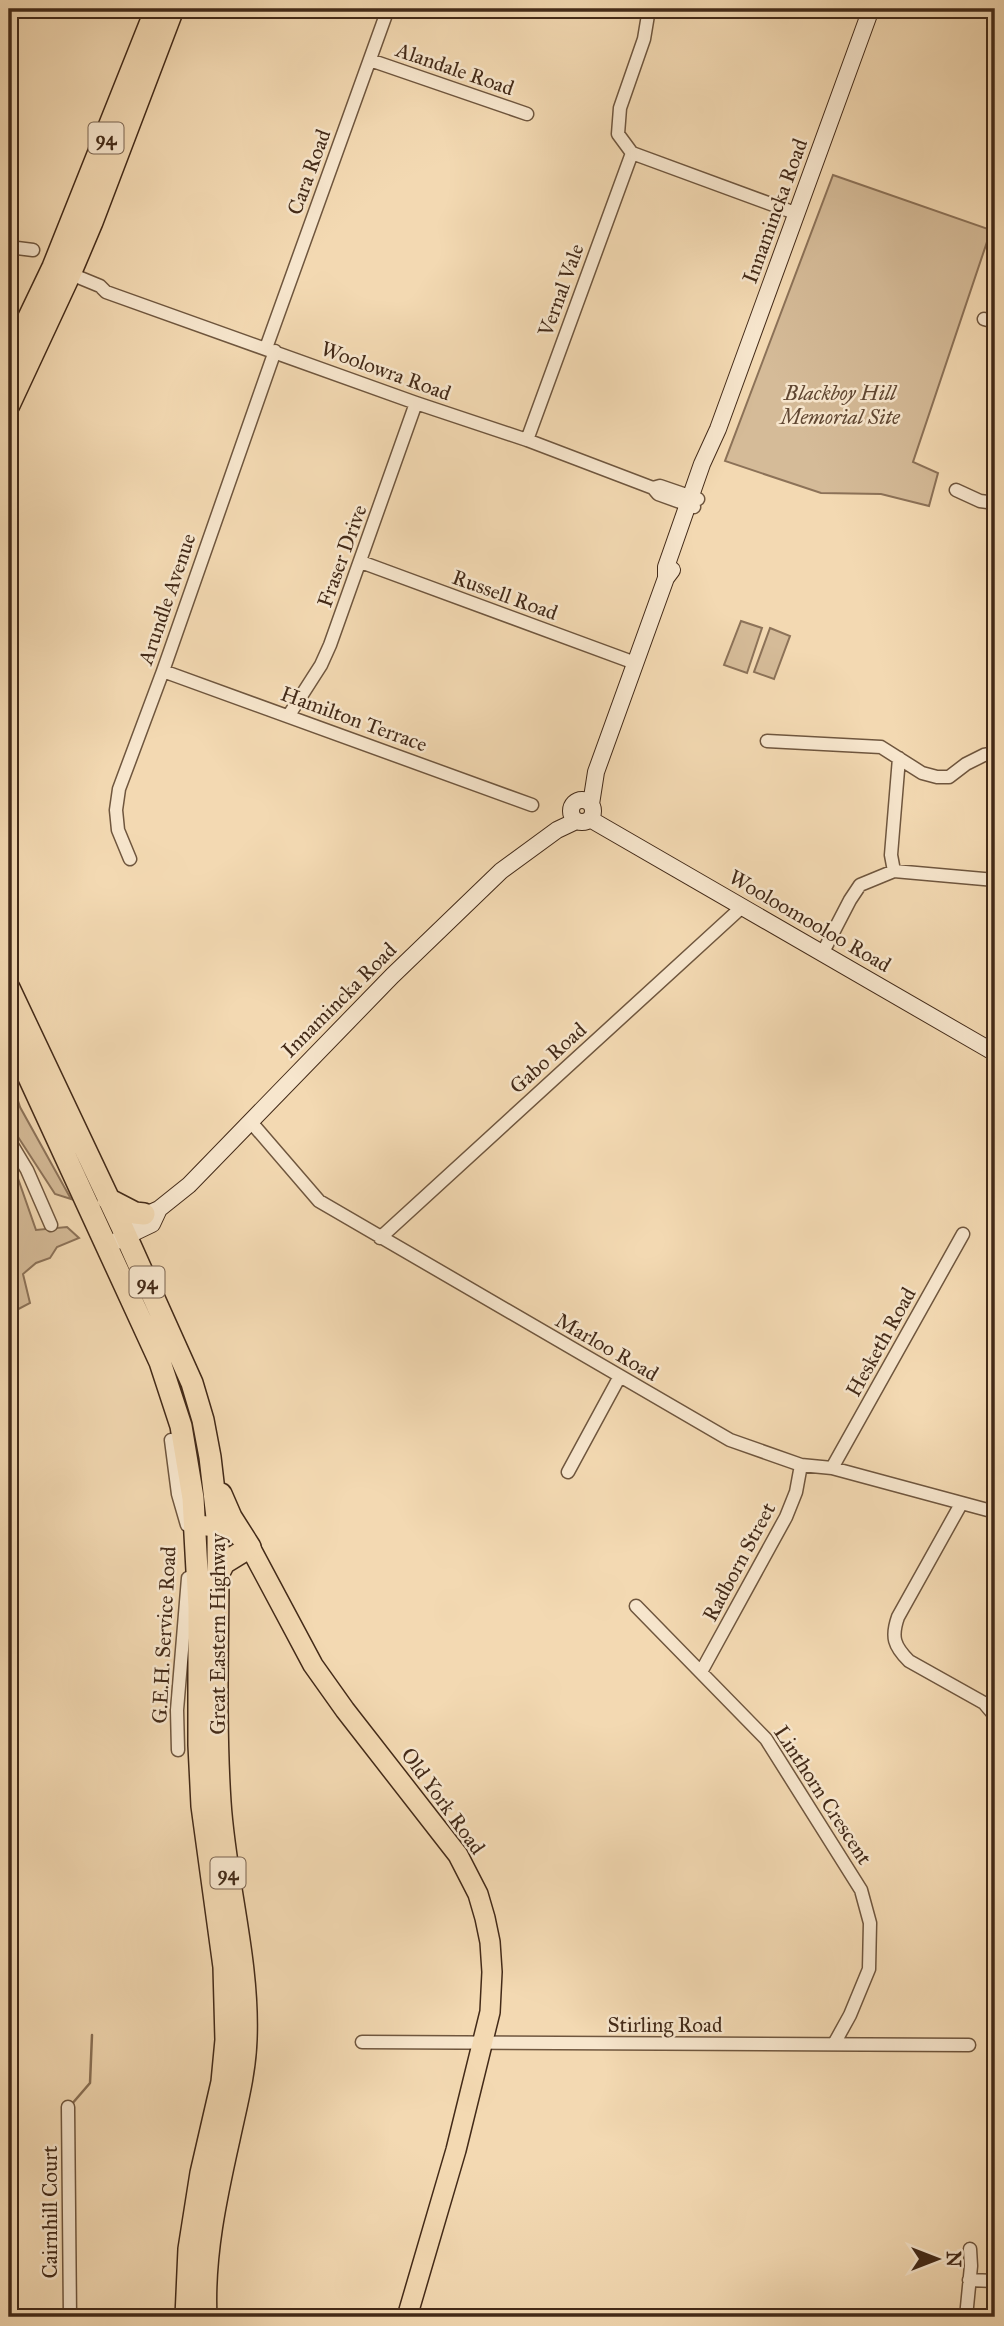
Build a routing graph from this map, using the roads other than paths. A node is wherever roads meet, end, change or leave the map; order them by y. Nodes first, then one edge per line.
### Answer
1 (156, 9) edge
2 (173, 9) edge
3 (388, 9) edge
4 (649, 9) edge
5 (871, 9) edge
6 (370, 60) junction
7 (527, 114) dead end
8 (632, 153) junction
9 (795, 213) junction
10 (9, 247) edge
11 (33, 250) dead end
12 (59, 275) junction
13 (270, 350) junction
14 (9, 359) edge
15 (415, 403) junction
16 (9, 405) edge
17 (527, 440) junction
18 (956, 490) dead end
19 (693, 502) junction
20 (995, 503) edge
21 (361, 562) junction
22 (635, 663) junction
23 (163, 671) junction
24 (289, 715) junction
25 (767, 741) dead end
26 (995, 753) edge
27 (899, 758) junction
28 (532, 805) dead end
29 (587, 814) junction
30 (130, 859) dead end
31 (894, 871) junction
32 (995, 880) edge
33 (742, 907) junction
34 (823, 952) junction
35 (9, 988) edge
36 (9, 1034) edge
37 (995, 1053) edge
38 (250, 1121) junction
39 (9, 1140) edge
40 (108, 1199) junction
41 (150, 1216) junction
42 (51, 1225) dead end
43 (963, 1234) dead end
44 (380, 1238) junction
45 (128, 1239) junction
46 (104, 1242) junction
47 (620, 1376) junction
48 (171, 1440) dead end
49 (211, 1463) junction
50 (182, 1465) junction
51 (801, 1465) junction
52 (832, 1468) junction
53 (568, 1472) dead end
54 (961, 1504) junction
55 (995, 1512) edge
56 (196, 1532) junction
57 (218, 1534) junction
58 (250, 1547) junction
59 (219, 1573) junction
60 (636, 1606) dead end
61 (701, 1672) junction
62 (995, 1716) edge
63 (178, 1750) dead end
64 (362, 2042) dead end
65 (483, 2043) junction
66 (834, 2045) junction
67 (969, 2045) dead end
68 (68, 2107) dead end
69 (970, 2249) dead end
70 (969, 2280) junction
71 (995, 2281) edge
72 (70, 2317) edge
73 (186, 2317) edge
74 (206, 2317) edge
75 (406, 2317) edge
76 (966, 2317) edge

1 - 12 highway, 94
2 - 12 highway, 94
3 - 6 street, Cara Road
4 - 8 street
5 - 9 main road, Innamincka Road
6 - 7 street, Alandale Road
6 - 13 street, Cara Road
8 - 9 street
8 - 17 street, Vernal Vale
9 - 19 main road, Innamincka Road
10 - 11 street
12 - 13 street, Woolowra Road
12 - 14 highway, 94
12 - 16 highway, 94
13 - 15 street, Woolowra Road
13 - 23 street, Arundle Avenue
15 - 17 street, Woolowra Road
15 - 21 street, Fraser Drive
17 - 19 street, Woolowra Road
18 - 20 street
19 - 22 main road, Innamincka Road
21 - 22 street, Russell Road
21 - 24 street, Fraser Drive
22 - 29 main road, Innamincka Road
23 - 24 street, Hamilton Terrace
23 - 30 street, Arundle Avenue
24 - 28 street, Hamilton Terrace
25 - 27 street
26 - 27 street
27 - 31 street
29 - 33 main road, Wooloomooloo Road
29 - 38 main road, Innamincka Road
31 - 32 street
31 - 34 street
33 - 34 main road, Wooloomooloo Road
33 - 44 street, Gabo Road
34 - 37 main road, Wooloomooloo Road
35 - 40 highway, Great Eastern Highway / 94
36 - 46 highway, Great Eastern Highway / 94
38 - 41 main road, Innamincka Road
38 - 44 street, Marloo Road
39 - 42 street
40 - 41 highway
40 - 45 highway, Great Eastern Highway / 94
41 - 45 highway
41 - 45 main road, Innamincka Road
43 - 52 street, Hesketh Road
44 - 47 street, Marloo Road
45 - 46 main road, Innamincka Road
45 - 49 highway, Great Eastern Highway / 94
46 - 50 highway, Great Eastern Highway / 94
47 - 51 street, Marloo Road
47 - 53 street
48 - 50 street, G.E.H. Service Road
49 - 50 street
49 - 57 highway, Great Eastern Highway / 94
49 - 58 highway
50 - 56 highway, Great Eastern Highway / 94
50 - 63 street, G.E.H. Service Road
51 - 52 street, Marloo Road
51 - 61 street, Radborn Street
52 - 54 street, Marloo Road
54 - 55 street, Marloo Road
54 - 62 street
56 - 57 main road
56 - 73 highway, Great Eastern Highway / 94
57 - 58 main road
57 - 59 highway, Great Eastern Highway / 94
58 - 59 highway
58 - 65 main road, Old York Road
59 - 74 highway, Great Eastern Highway / 94
60 - 61 street, Linthorn Crescent
61 - 66 street, Linthorn Crescent
64 - 65 street, Stirling Road
65 - 66 street, Stirling Road
65 - 75 main road, Old York Road
66 - 67 street, Stirling Road
68 - 72 street, Cairnhill Court
69 - 70 street
70 - 71 street
70 - 76 street

